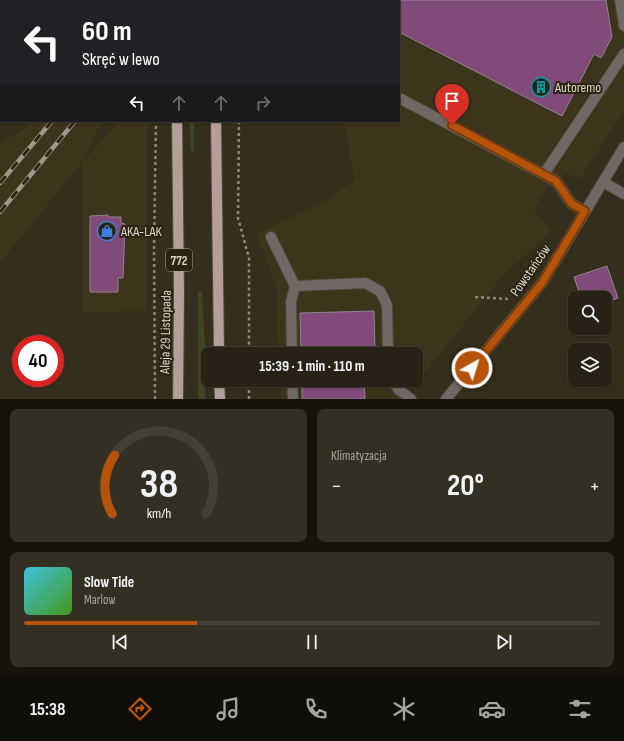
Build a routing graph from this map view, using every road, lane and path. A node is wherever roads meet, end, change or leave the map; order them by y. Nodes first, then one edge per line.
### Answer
1 (620, 0) edge
2 (624, 26) edge
3 (624, 54) edge
4 (400, 99) edge
5 (156, 122) edge
6 (177, 122) edge
7 (216, 122) edge
8 (239, 122) edge
9 (624, 148) edge
10 (544, 174) junction
11 (603, 182) junction
12 (624, 194) edge
13 (585, 211) junction
14 (271, 237) dead end
15 (295, 286) junction
16 (475, 297) dead end
17 (508, 299) dead end
18 (219, 347) edge
19 (249, 347) edge
20 (292, 347) edge
21 (388, 347) edge
22 (219, 387) edge
23 (249, 387) edge
24 (292, 387) edge
25 (397, 387) edge
26 (156, 399) edge
27 (178, 399) edge
28 (220, 399) edge
29 (249, 399) edge
30 (293, 399) edge
31 (411, 399) edge
32 (446, 399) edge

1 - 2 street
3 - 10 street
4 - 10 street
5 - 26 path
6 - 27 main road, Aleja 29 Listopada / 772
7 - 18 main road
8 - 19 path
9 - 11 street, Powstańców
10 - 13 street
11 - 12 street
11 - 13 street, Powstańców
13 - 32 street, Powstańców
14 - 15 street
15 - 20 street
15 - 21 street
16 - 17 path
22 - 28 main road
23 - 29 path
24 - 30 street
25 - 31 street

